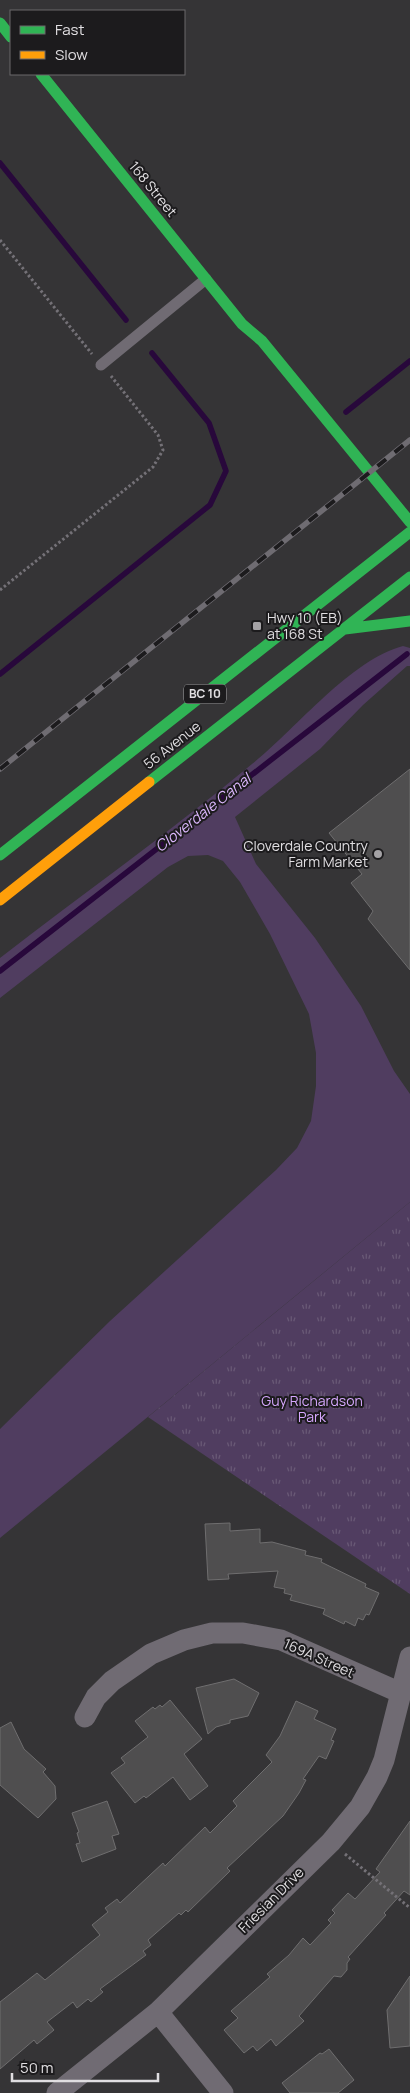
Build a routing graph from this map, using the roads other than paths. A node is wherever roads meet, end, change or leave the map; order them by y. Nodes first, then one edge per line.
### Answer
1 (0, 23) edge
2 (10, 36) edge
3 (42, 75) edge
4 (206, 279) junction
5 (242, 324) junction
6 (248, 341) dead end
7 (101, 365) road end
8 (410, 522) edge
9 (402, 535) edge
10 (410, 551) edge
11 (410, 577) edge
12 (410, 621) edge
13 (341, 630) junction
14 (0, 855) edge
15 (0, 900) edge
16 (410, 1657) edge
17 (400, 1694) junction
18 (85, 1717) dead end
19 (158, 2012) junction
20 (57, 2093) edge
21 (223, 2093) edge

1 - 2 main road
3 - 4 main road, 168 Street
4 - 5 main road, 168 Street
4 - 7 lane
5 - 6 main road, 168 Street
5 - 8 main road, 168 Street
9 - 10 main road
9 - 14 main road, 56 Avenue / BC 10
11 - 13 main road, 56 Avenue / BC 10
12 - 13 main road
13 - 15 main road, 56 Avenue / BC 10
16 - 17 street, Friesian Drive
17 - 18 street, 169A Street
17 - 19 street, Friesian Drive
19 - 20 street, Friesian Drive
19 - 21 street

